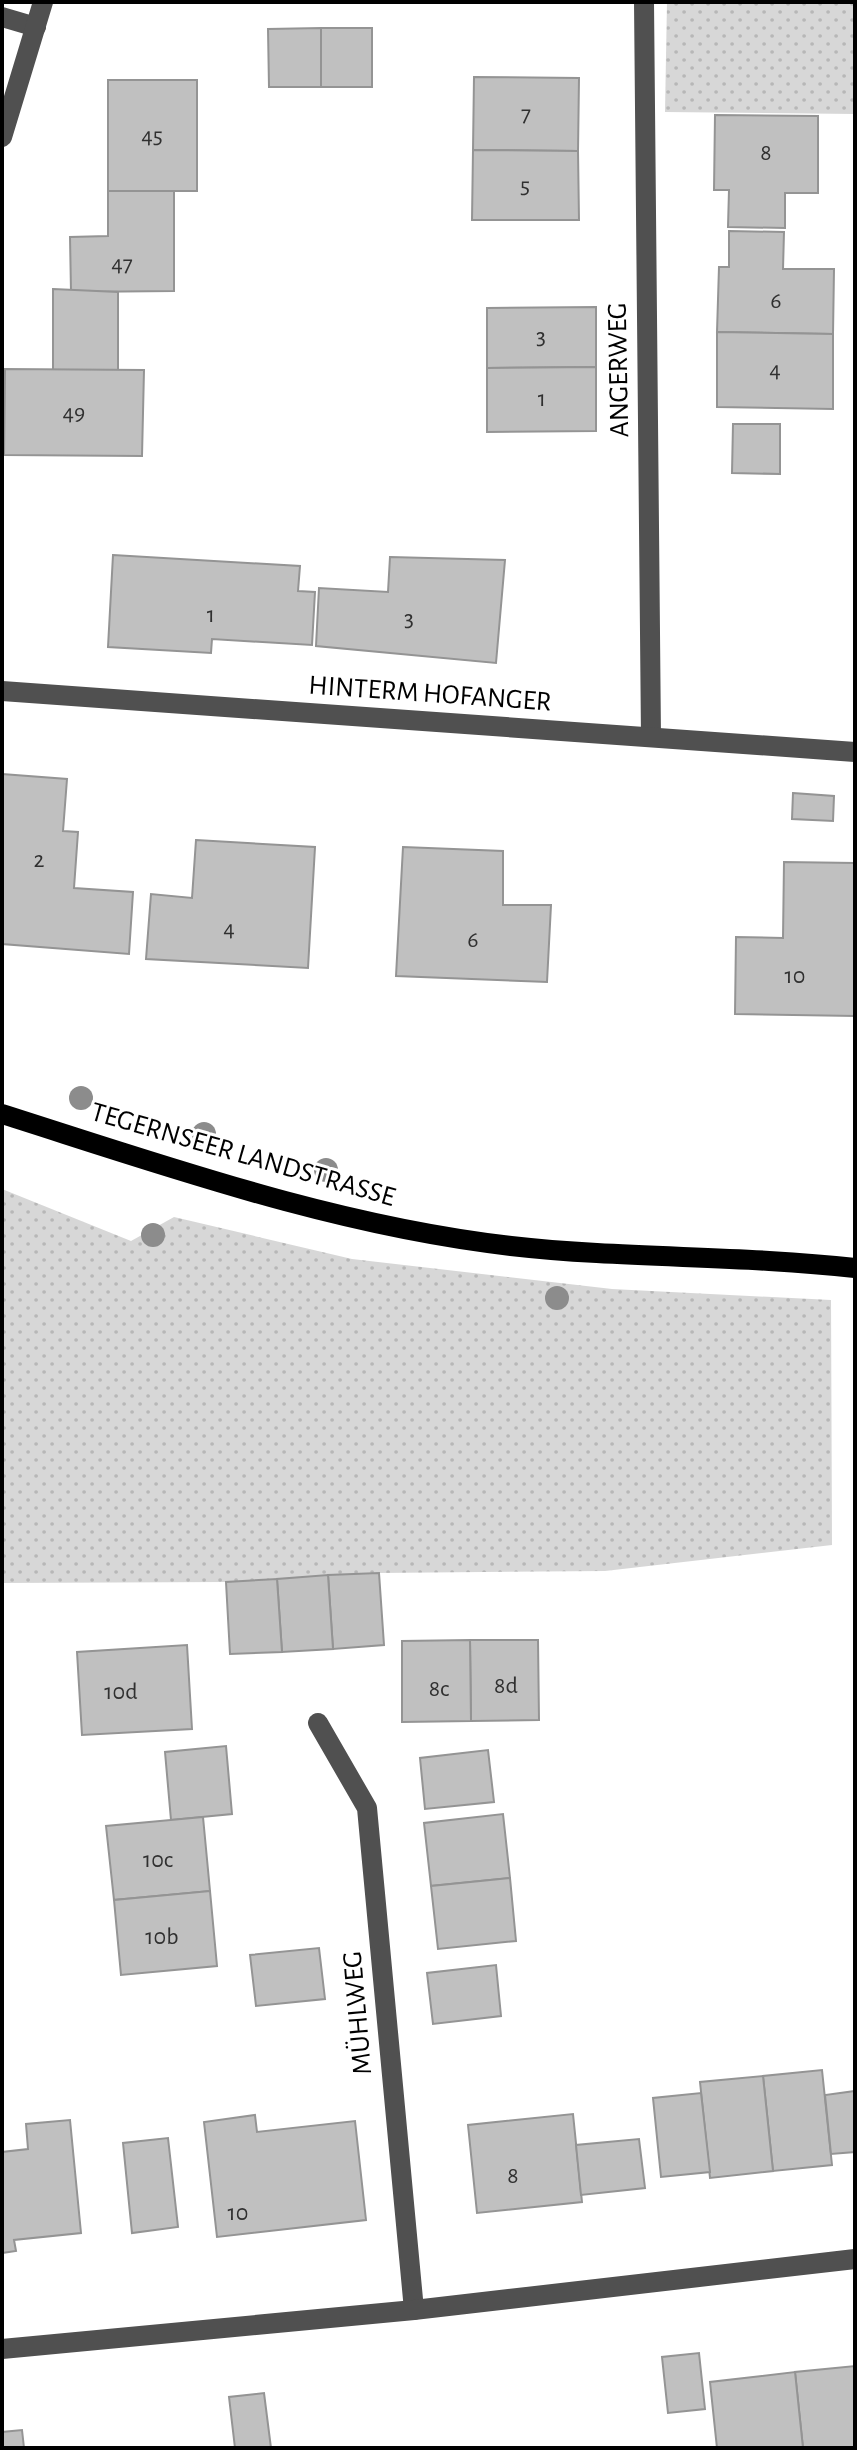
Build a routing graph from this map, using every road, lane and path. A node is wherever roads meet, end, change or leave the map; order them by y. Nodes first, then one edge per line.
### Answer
1 (43, 2) edge
2 (644, 2) edge
3 (2, 17) edge
4 (36, 27) junction
5 (2, 137) edge
6 (2, 691) edge
7 (651, 737) junction
8 (855, 752) edge
9 (2, 1114) edge
10 (855, 1268) edge
11 (318, 1723) dead end
12 (855, 2259) edge
13 (414, 2310) junction
14 (2, 2349) edge

1 - 4 street
2 - 7 street, ANGERWEG
3 - 4 street
4 - 5 street
6 - 7 street, HINTERM HOFANGER
7 - 8 street, HINTERM HOFANGER
9 - 10 main road, TEGERNSEER LANDSTRASSE
11 - 13 street, MÜHLWEG
12 - 13 street
13 - 14 street

